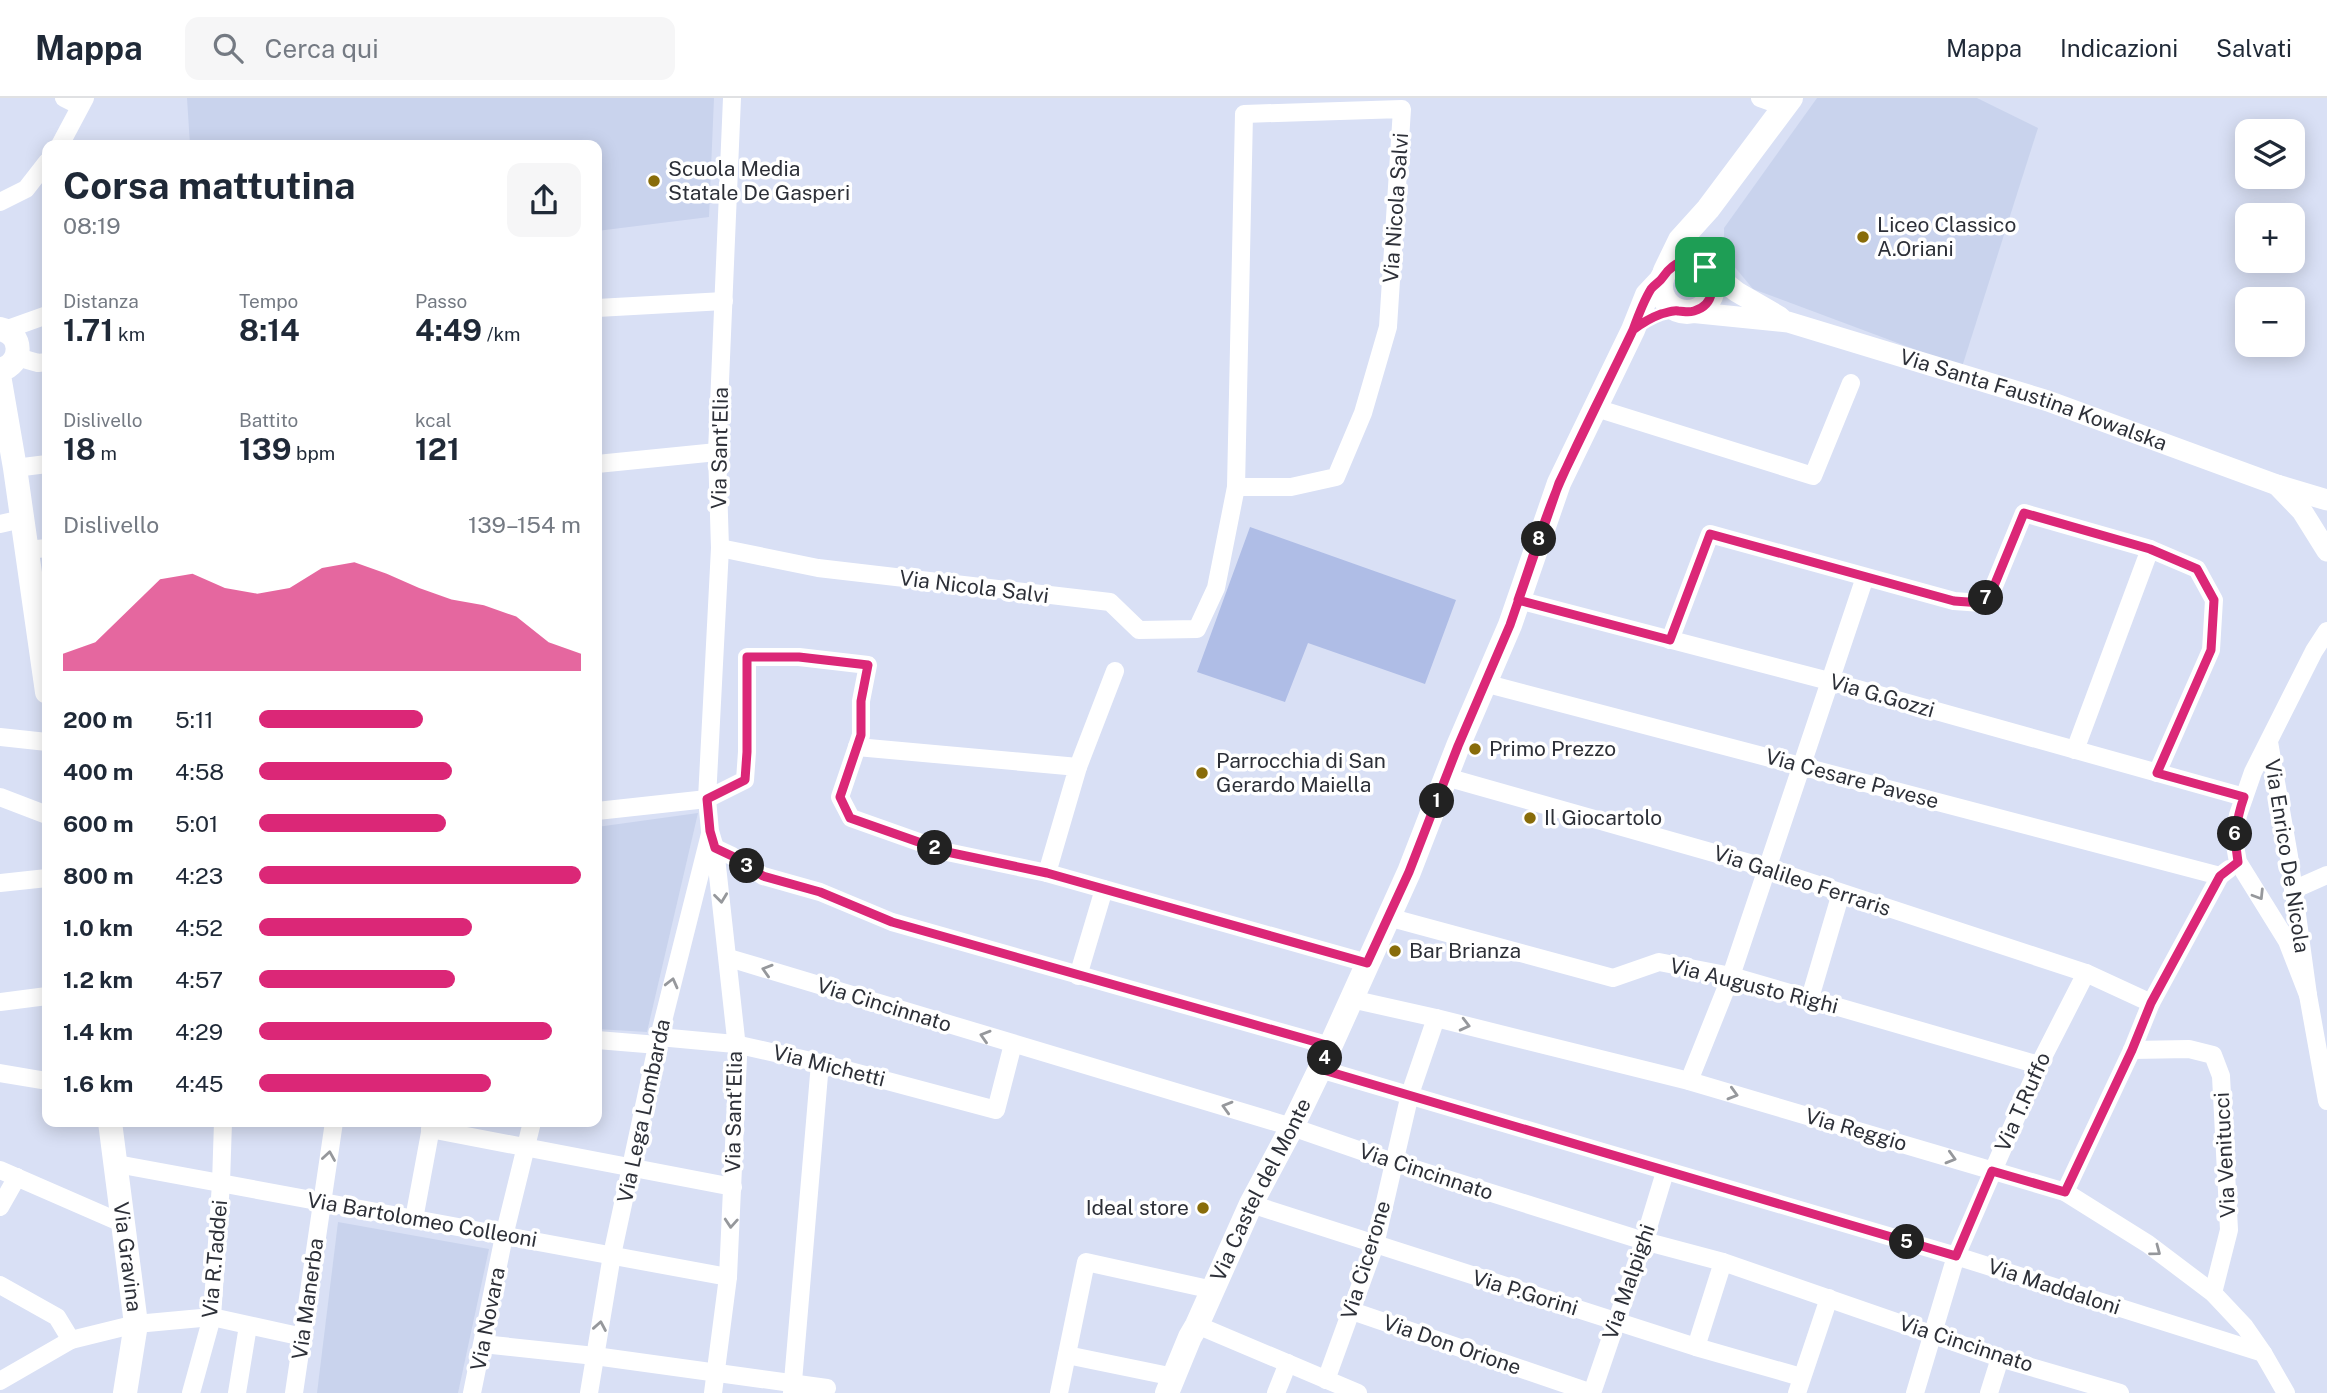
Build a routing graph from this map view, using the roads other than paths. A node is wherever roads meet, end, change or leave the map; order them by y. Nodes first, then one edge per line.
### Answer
1 (732, 98) edge
2 (1760, 98) edge
3 (77, 101) edge
4 (1788, 103) edge
5 (62, 140) edge
6 (42, 168) edge
7 (0, 202) edge
8 (1708, 209) junction
9 (1705, 267) junction
10 (1664, 275) junction
11 (724, 301) junction
12 (602, 308) edge
13 (1683, 311) junction
14 (42, 317) edge
15 (1788, 322) junction
16 (3, 329) edge
17 (1633, 330) junction
18 (8, 363) edge
19 (42, 363) edge
20 (0, 382) edge
21 (1851, 383) dead end
22 (1596, 408) junction
23 (717, 452) junction
24 (602, 464) edge
25 (42, 465) edge
26 (15, 468) junction
27 (2277, 485) junction
28 (1236, 487) junction
29 (2327, 500) edge
30 (11, 522) edge
31 (720, 548) junction
32 (37, 549) edge
33 (2150, 549) junction
34 (2327, 551) edge
35 (1865, 577) junction
36 (1518, 600) junction
37 (42, 618) edge
38 (2327, 631) edge
39 (1670, 640) junction
40 (2327, 653) edge
41 (1115, 671) dead end
42 (2305, 673) junction
43 (1829, 681) junction
44 (1484, 683) junction
45 (0, 737) edge
46 (42, 741) edge
47 (2269, 742) junction
48 (857, 747) junction
49 (2075, 750) junction
50 (1801, 765) junction
51 (1078, 767) junction
52 (2157, 773) junction
53 (1446, 777) junction
54 (0, 797) edge
55 (2244, 797) junction
56 (707, 799) junction
57 (602, 810) edge
58 (42, 813) edge
59 (713, 839) junction
60 (2238, 862) junction
61 (1767, 868) junction
62 (1047, 873) junction
63 (2327, 875) edge
64 (2220, 876) junction
65 (42, 879) edge
66 (0, 883) edge
67 (1104, 889) junction
68 (2293, 890) junction
69 (1841, 893) junction
70 (1388, 917) junction
71 (729, 958) junction
72 (1367, 963) junction
73 (2086, 972) junction
74 (1078, 976) junction
75 (1731, 976) junction
76 (2308, 995) junction
77 (42, 997) edge
78 (1810, 998) junction
79 (1350, 999) junction
80 (0, 1002) edge
81 (2151, 1003) junction
82 (1436, 1018) junction
83 (602, 1040) edge
84 (658, 1041) junction
85 (735, 1044) junction
86 (1013, 1044) junction
87 (2132, 1050) junction
88 (1325, 1058) junction
89 (820, 1063) junction
90 (2039, 1065) junction
91 (0, 1073) edge
92 (42, 1081) edge
93 (1689, 1081) junction
94 (1410, 1094) junction
95 (2327, 1101) edge
96 (111, 1127) edge
97 (223, 1127) edge
98 (333, 1127) edge
99 (431, 1127) edge
100 (439, 1127) edge
101 (530, 1127) edge
102 (1292, 1127) junction
103 (526, 1148) junction
104 (1393, 1162) junction
105 (117, 1164) junction
106 (631, 1169) junction
107 (0, 1170) edge
108 (1665, 1171) junction
109 (1992, 1171) junction
110 (17, 1177) junction
111 (221, 1183) junction
112 (733, 1187) junction
113 (2065, 1192) junction
114 (322, 1202) junction
115 (1251, 1203) junction
116 (0, 1207) edge
117 (414, 1219) junction
118 (124, 1224) junction
119 (504, 1236) junction
120 (1644, 1241) junction
121 (1375, 1245) junction
122 (612, 1255) junction
123 (1956, 1256) junction
124 (1723, 1262) junction
125 (728, 1277) junction
126 (0, 1284) edge
127 (1213, 1290) junction
128 (2213, 1293) junction
129 (1829, 1298) junction
130 (1352, 1311) junction
131 (212, 1317) junction
132 (1615, 1321) junction
133 (136, 1324) junction
134 (248, 1325) junction
135 (1197, 1325) junction
136 (1932, 1334) junction
137 (303, 1337) junction
138 (71, 1340) junction
139 (483, 1344) junction
140 (1696, 1347) junction
141 (2263, 1353) junction
142 (1067, 1354) junction
143 (595, 1356) junction
144 (2000, 1357) junction
145 (1288, 1363) junction
146 (716, 1373) junction
147 (1326, 1380) junction
148 (0, 1381) edge
149 (1799, 1385) edge
150 (793, 1388) edge
151 (827, 1388) dead end
152 (1170, 1389) edge
153 (125, 1393) edge
154 (191, 1393) edge
155 (237, 1393) edge
156 (294, 1393) edge
157 (472, 1393) edge
158 (589, 1393) edge
159 (713, 1393) edge
160 (1059, 1393) edge
161 (1276, 1393) edge
162 (1358, 1393) edge
163 (1592, 1393) edge
164 (1915, 1393) edge
165 (1989, 1393) edge
166 (2120, 1393) edge
167 (2286, 1393) edge

1 - 11 street, Via Sant'Elia
2 - 4 street
3 - 5 street
4 - 8 main road, Via Castel del Monte
6 - 7 street
8 - 9 main road, Via Castel del Monte
8 - 10 main road, Via Castel del Monte
9 - 10 main road
9 - 13 main road, Via Castel del Monte
9 - 15 street
10 - 13 main road
10 - 17 main road, Via Castel del Monte
11 - 12 street
11 - 23 street, Via Sant'Elia
13 - 15 street
13 - 17 main road, Via Castel del Monte
14 - 16 street
15 - 27 street, Via Santa Faustina Kowalska
16 - 18 main road
17 - 22 main road, Via Castel del Monte
18 - 19 street
20 - 26 main road
21 - 22 street
22 - 36 main road, Via Castel del Monte
23 - 24 street
23 - 31 street, Via Sant'Elia
25 - 26 street
26 - 30 main road
27 - 29 street, Via Santa Faustina Kowalska
27 - 34 street, Via Santa Faustina Kowalska
28 - 28 street, Via Nicola Salvi
28 - 31 street, Via Nicola Salvi
30 - 32 main road
31 - 56 street, Via Sant'Elia
32 - 37 main road
33 - 35 street
33 - 49 street
33 - 52 street
35 - 39 street
35 - 43 street
36 - 39 street, Via G.Gozzi
36 - 44 main road, Via Castel del Monte
38 - 42 street
39 - 43 street, Via G.Gozzi
40 - 42 street
41 - 51 street
42 - 47 street
43 - 49 street, Via G.Gozzi
43 - 50 street
44 - 50 street, Via Cesare Pavese
44 - 53 main road, Via Castel del Monte
45 - 46 street
47 - 55 street, Via Enrico De Nicola
47 - 68 street, Via Enrico De Nicola
48 - 51 street
48 - 56 street
48 - 62 street
49 - 52 street, Via G.Gozzi
50 - 61 street
50 - 64 street, Via Cesare Pavese
51 - 62 street
52 - 55 street, Via G.Gozzi
53 - 61 street, Via Galileo Ferraris
53 - 70 main road, Via Castel del Monte
54 - 58 street
55 - 60 street, Via Enrico De Nicola
56 - 57 street
56 - 59 street, Via Sant'Elia
59 -> 71 street, Via Sant'Elia
59 - 74 street, Via Maddaloni
84 -> 59 street, Via Lega Lombarda
60 - 64 street
60 -> 76 street, Via Enrico De Nicola
61 - 69 street, Via Galileo Ferraris
61 - 75 street
62 - 67 street
63 - 68 street
64 - 81 street
65 - 66 street
67 - 72 street
67 - 74 street
68 - 76 street, Via Enrico De Nicola
69 - 73 street, Via Galileo Ferraris
69 - 78 street
70 - 72 main road, Via Castel del Monte
70 - 75 street, Via Augusto Righi
71 - 85 street, Via Sant'Elia
86 -> 71 street, Via Cincinnato
72 - 79 main road, Via Castel del Monte
73 - 81 street, Via Galileo Ferraris
73 - 90 street, Via T.Ruffo
74 - 88 street, Via Maddaloni
75 - 78 street, Via Augusto Righi
75 - 93 street
76 - 95 street, Via Enrico De Nicola
77 - 80 street
78 - 90 street, Via Augusto Righi
79 - 82 street, Via Reggio
79 - 88 main road, Via Castel del Monte
81 - 87 street
82 -> 93 street, Via Reggio
82 - 94 street, Via Cicerone
83 - 84 street, Via Michetti
84 - 85 street, Via Michetti
84 - 106 street, Via Lega Lombarda
85 - 89 street, Via Michetti
85 - 112 street, Via Sant'Elia
86 - 89 street, Via Michetti
102 -> 86 street, Via Cincinnato
87 - 113 street
87 - 128 street, Via Venitucci
88 - 94 street, Via Maddaloni
88 - 102 main road, Via Castel del Monte
89 - 150 street
90 - 109 street, Via T.Ruffo
91 - 92 street
93 -> 109 street, Via Reggio
94 - 104 street, Via Cicerone
94 - 108 street, Via Maddaloni
96 - 105 main road, Via Gravina
97 - 111 street, Via R.Taddei
114 -> 98 street, Via Manerba
99 - 117 street
100 - 103 street
101 - 103 street, Via Novara
102 - 104 street, Via Cincinnato
102 - 115 main road, Via Castel del Monte
103 - 106 street
103 - 119 street, Via Novara
104 - 120 street, Via Cincinnato
104 - 121 street, Via Cicerone
105 - 111 street, Via Bartolomeo Colleoni
105 - 118 main road, Via Gravina
106 - 112 street
106 - 122 street, Via Lega Lombarda
107 - 110 street
108 - 120 street, Via Malpighi
108 - 123 street, Via Maddaloni
109 - 113 street, Via Reggio
109 - 123 street, Via T.Ruffo
110 - 116 street
110 - 118 street
111 - 114 street, Via Bartolomeo Colleoni
111 - 131 street, Via R.Taddei
112 -> 125 street, Via Sant'Elia
113 -> 128 street, Via Reggio
114 - 117 street, Via Bartolomeo Colleoni
114 - 137 street, Via Manerba
115 - 121 street, Via P.Gorini
115 - 127 main road, Via Castel del Monte
117 - 119 street, Via Bartolomeo Colleoni
118 - 133 main road, Via Gravina
119 - 122 street, Via Bartolomeo Colleoni
119 - 139 street, Via Novara
120 - 124 street, Via Cincinnato
120 - 132 street, Via Malpighi
121 - 130 street, Via Cicerone
121 - 132 street, Via P.Gorini
122 - 125 street, Via Bartolomeo Colleoni
143 -> 122 street, Via Lega Lombarda
123 - 136 street, Via T.Ruffo
123 - 141 street, Via Maddaloni
124 - 129 street, Via Cincinnato
124 - 140 street
125 - 146 street, Via Sant'Elia
126 - 138 street
127 - 135 main road, Via Castel del Monte
127 - 142 street
128 - 141 street, Via Reggio
129 - 136 street, Via Cincinnato
129 - 149 street
130 - 147 street, Via Cicerone
130 - 163 street, Via Don Orione
131 - 133 street
131 - 134 street
131 - 154 street, Via R.Taddei
132 - 140 street, Via P.Gorini
132 - 163 street, Via Malpighi
133 - 138 street
133 - 153 main road, Via Gravina
134 - 137 street
134 - 155 street
135 - 145 street
135 - 152 main road, Via Castel del Monte
136 - 144 street, Via Cincinnato
136 - 164 street, Via T.Ruffo
137 - 156 street, Via Manerba
138 - 148 street
139 - 143 street
139 - 157 street, Via Novara
140 - 149 street, Via P.Gorini
141 - 167 street, Via Reggio
142 - 152 street
142 - 160 street
143 - 146 street
143 - 158 street, Via Lega Lombarda
144 - 165 street
144 - 166 street, Via Cincinnato
145 - 147 street
145 - 161 street
146 - 150 street
146 - 159 street, Via Sant'Elia
147 - 162 street
150 - 151 street

